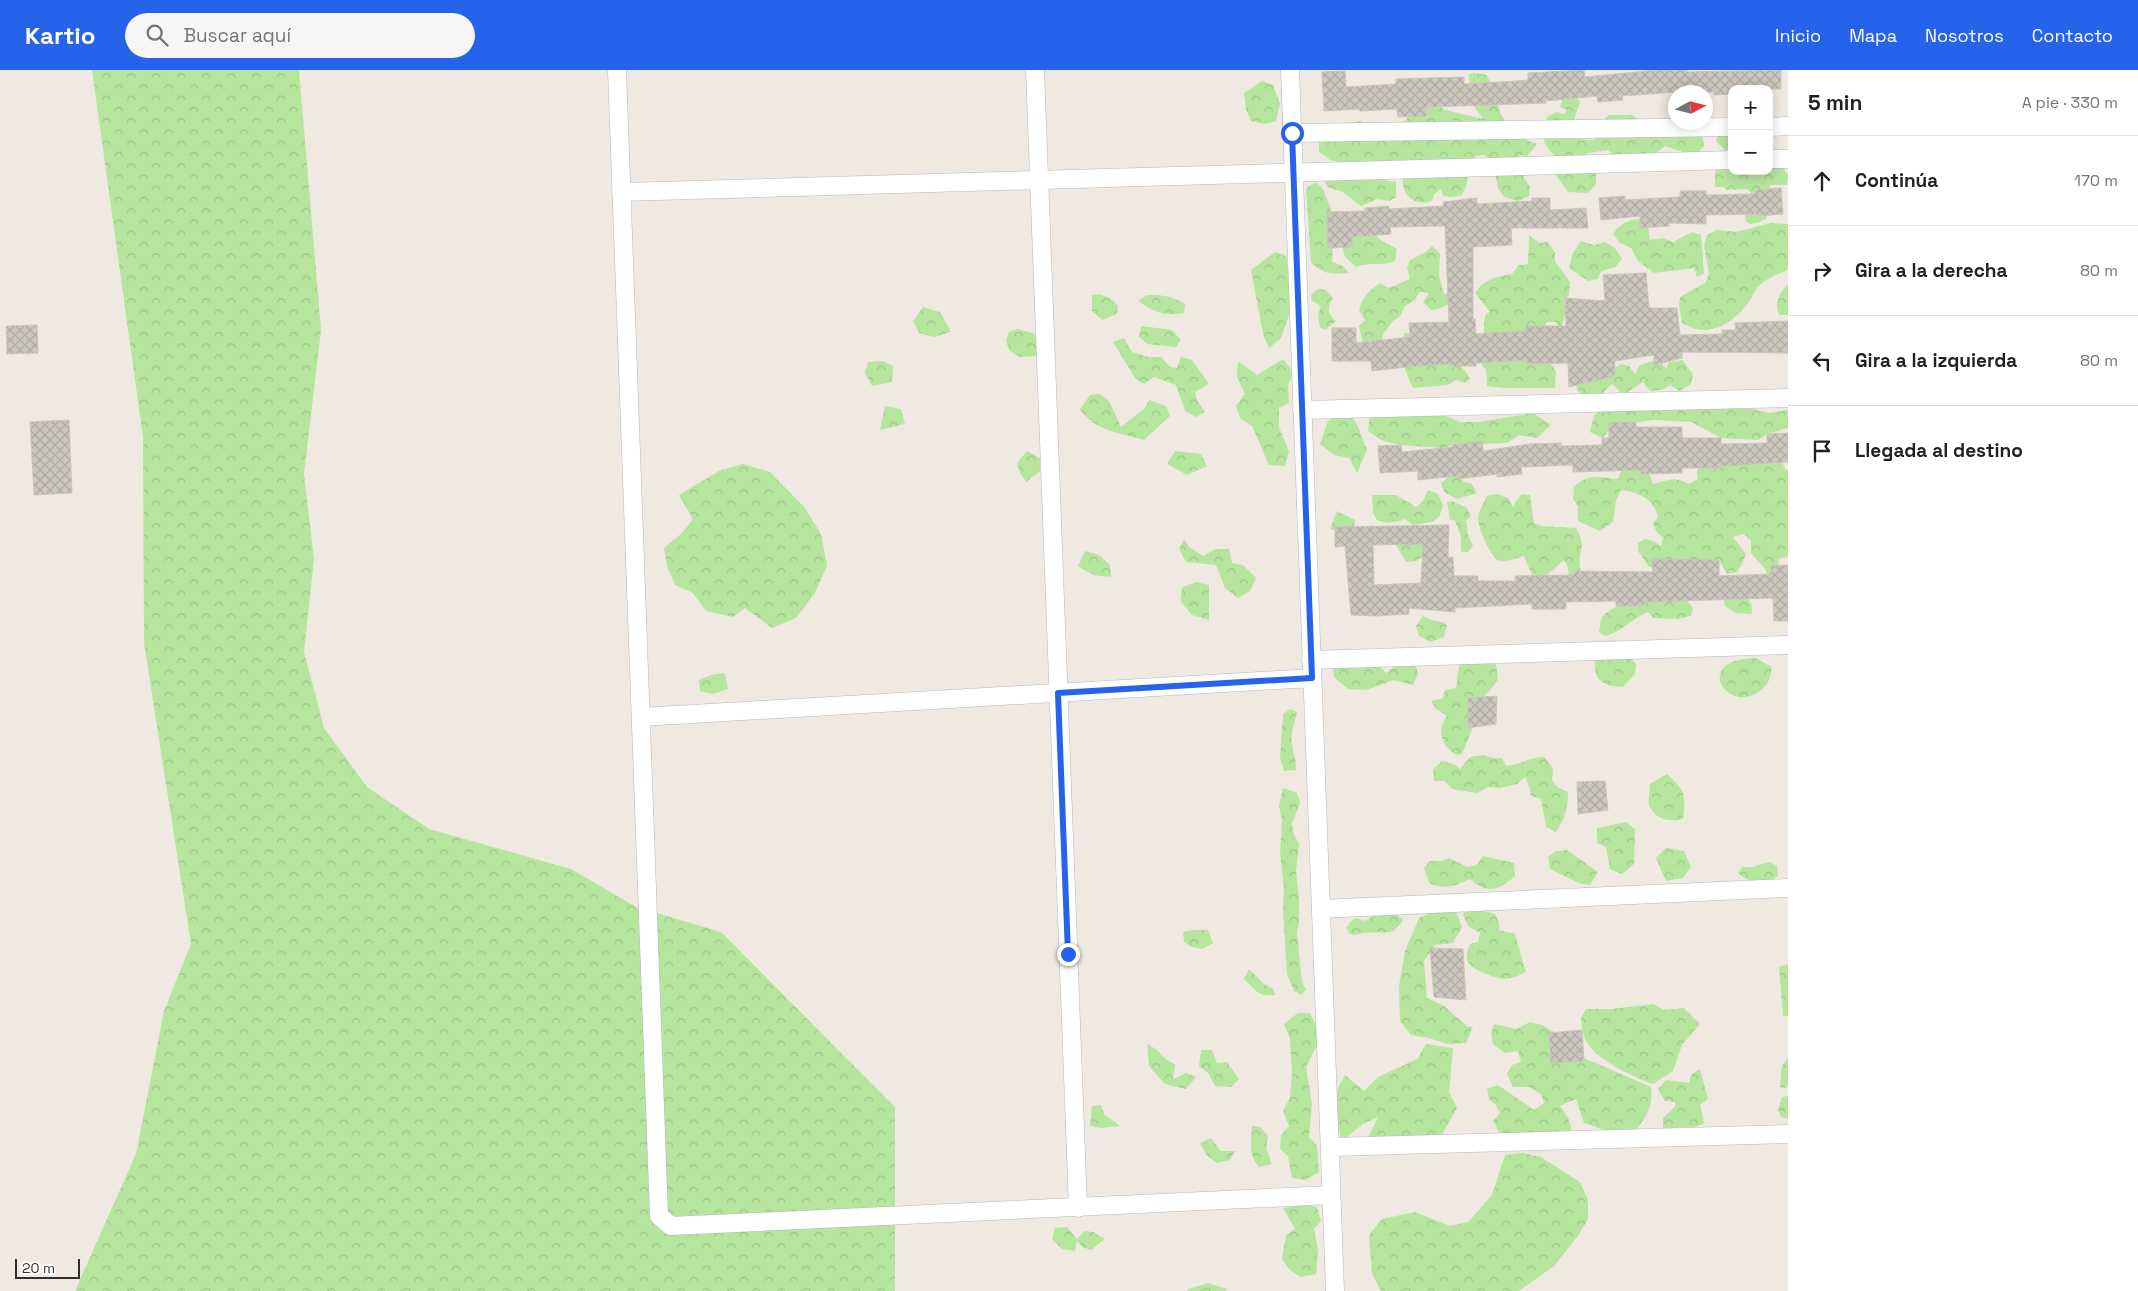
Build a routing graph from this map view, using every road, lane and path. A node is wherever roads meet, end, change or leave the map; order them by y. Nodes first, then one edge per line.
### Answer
1 (617, 70) edge
2 (1035, 70) edge
3 (1290, 70) edge
4 (1788, 126) edge
5 (1728, 127) edge
6 (1773, 127) edge
7 (1292, 133) junction
8 (1773, 159) edge
9 (1788, 159) edge
10 (1728, 160) edge
11 (1294, 173) junction
12 (1039, 180) junction
13 (621, 192) junction
14 (1788, 398) edge
15 (1302, 410) junction
16 (1788, 645) edge
17 (1312, 660) junction
18 (1312, 678) junction
19 (1058, 693) junction
20 (641, 717) junction
21 (1788, 888) edge
22 (1321, 908) junction
23 (1788, 1134) edge
24 (1330, 1147) junction
25 (1332, 1195) junction
26 (1078, 1208) junction
27 (1335, 1291) edge

1 - 13 street
2 - 12 street
3 - 7 street
4 - 6 street
5 - 7 street
7 - 11 street
8 - 9 street
10 - 11 street
11 - 12 street
11 - 15 street
12 - 13 street
12 - 19 street
13 - 20 street
14 - 15 street
15 - 17 street
16 - 17 street
17 - 18 street
18 - 19 street
18 - 22 street
19 - 20 street
19 - 26 street
20 - 26 street
21 - 22 street
22 - 24 street
23 - 24 street
24 - 25 street
25 - 26 street
25 - 27 street

